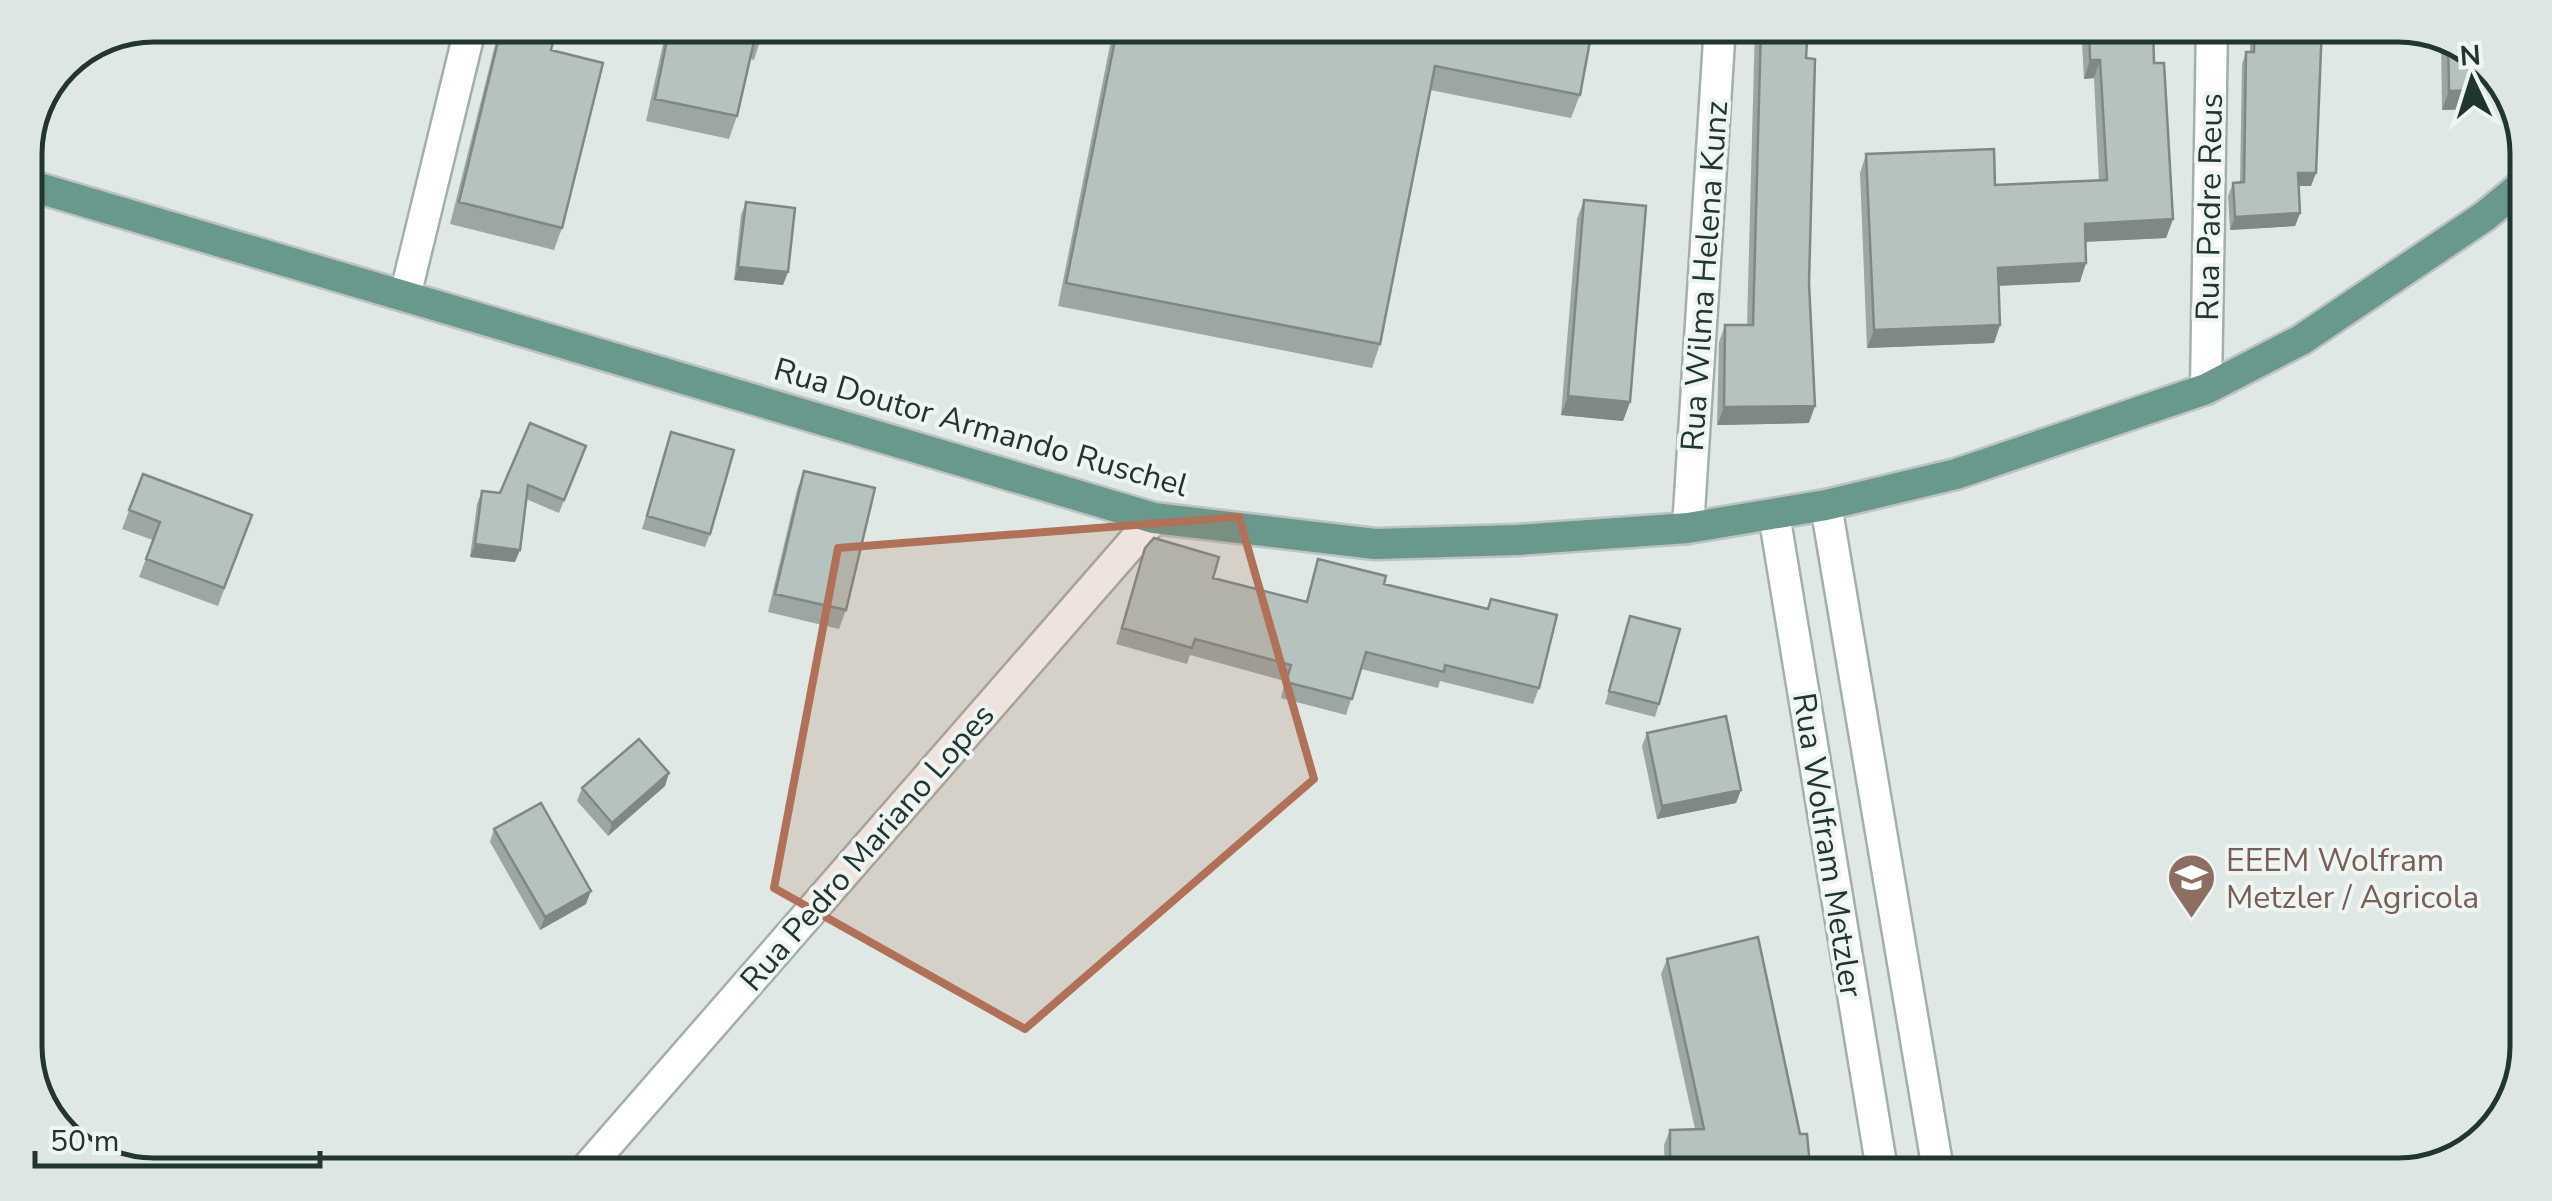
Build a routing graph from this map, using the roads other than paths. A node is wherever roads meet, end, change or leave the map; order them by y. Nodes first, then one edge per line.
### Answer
1 (467, 42) edge
2 (1719, 42) edge
3 (2212, 42) edge
4 (43, 189) edge
5 (2509, 196) edge
6 (405, 296) junction
7 (2206, 389) junction
8 (1826, 505) junction
9 (1774, 514) junction
10 (1154, 518) junction
11 (1688, 528) junction
12 (596, 1158) edge
13 (1880, 1158) edge
14 (1936, 1158) edge

1 - 6 street
2 - 11 street, Rua Wilma Helena Kunz
3 - 7 street, Rua Padre Reus
4 - 6 main road, Rua Doutor Armando Ruschel
5 - 7 main road, Rua Doutor Armando Ruschel
6 - 10 main road, Rua Doutor Armando Ruschel
7 - 8 main road, Rua Doutor Armando Ruschel
8 - 9 main road, Rua Doutor Armando Ruschel
8 - 14 street
9 - 11 main road, Rua Doutor Armando Ruschel
9 - 13 street, Rua Wolfram Metzler
10 - 11 main road, Rua Doutor Armando Ruschel
10 - 12 street, Rua Pedro Mariano Lopes

